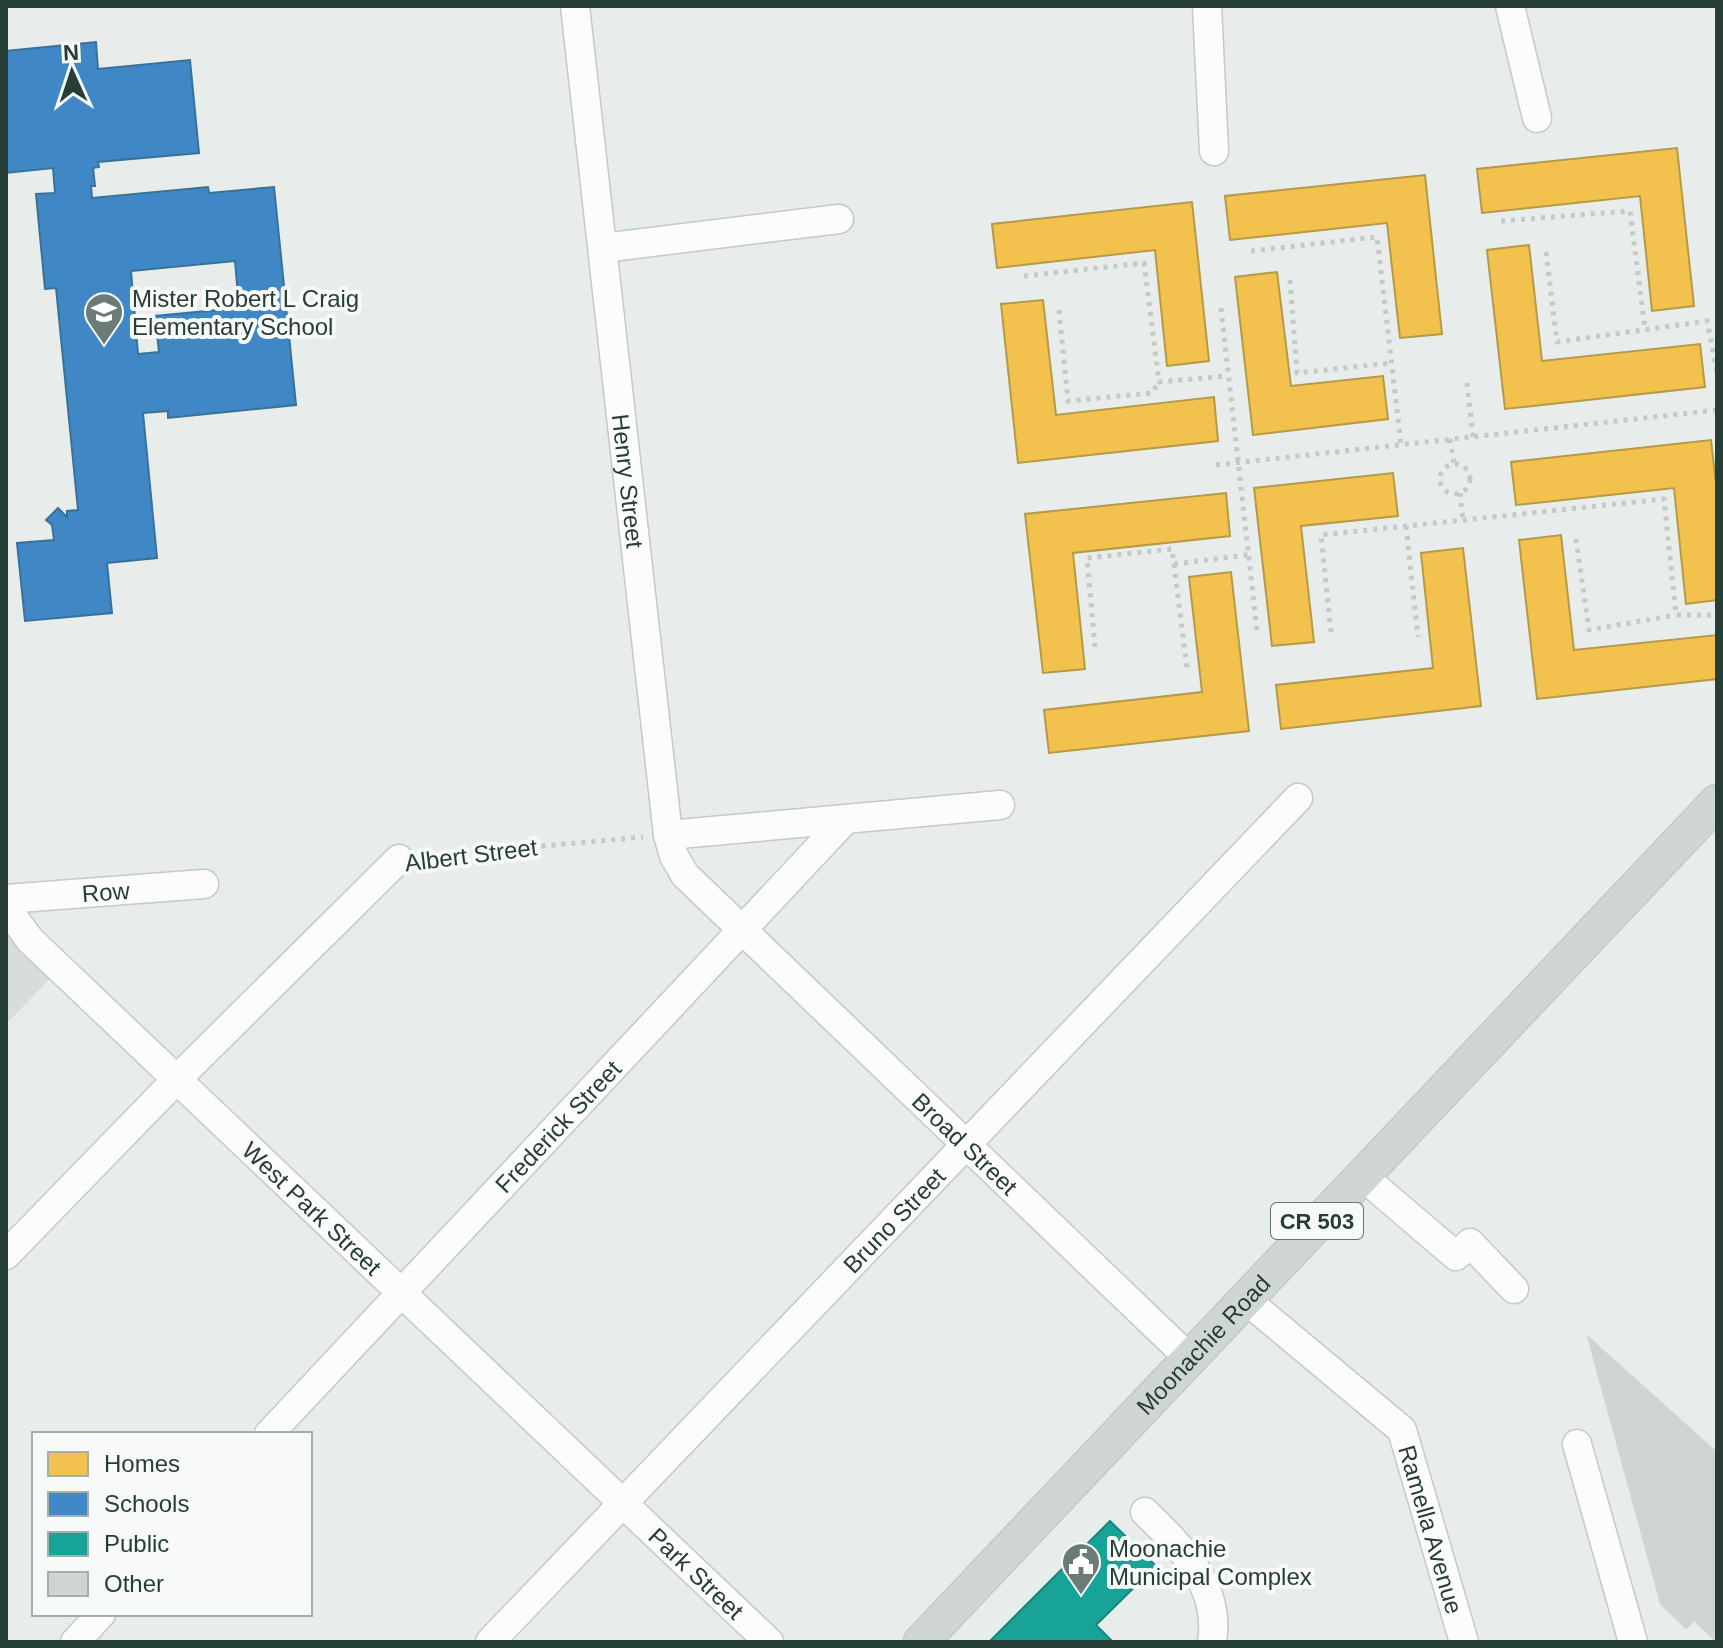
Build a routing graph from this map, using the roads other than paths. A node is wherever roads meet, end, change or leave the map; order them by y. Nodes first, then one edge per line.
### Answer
1 (575, 6) edge
2 (1207, 6) edge
3 (1510, 6) edge
4 (1537, 118) dead end
5 (1214, 151) dead end
6 (839, 219) dead end
7 (603, 248) junction
8 (1298, 798) dead end
9 (1717, 802) edge
10 (1000, 805) dead end
11 (846, 819) junction
12 (668, 835) junction
13 (399, 859) road end
14 (204, 884) dead end
15 (6, 899) edge
16 (6, 907) edge
17 (741, 930) junction
18 (177, 1079) junction
19 (966, 1144) junction
20 (1361, 1175) junction
21 (6, 1255) edge
22 (1514, 1289) dead end
23 (402, 1293) junction
24 (1245, 1299) junction
25 (1189, 1358) junction
26 (271, 1432) edge
27 (1577, 1444) dead end
28 (623, 1503) junction
29 (1145, 1512) dead end
30 (99, 1616) edge
31 (75, 1642) edge
32 (490, 1642) edge
33 (769, 1642) edge
34 (921, 1642) edge
35 (1212, 1642) edge
36 (1464, 1642) edge
37 (1633, 1642) edge

1 - 7 street, Henry Street
2 - 5 street
3 - 4 street
6 - 7 street
7 - 12 street, Henry Street
8 - 19 street, Bruno Street
9 - 20 main road, Moonachie Road / CR 503
10 - 11 street
11 - 12 street
11 - 17 street, Frederick Street
12 - 17 street, Henry Street
13 - 18 street, Albert Street
14 - 15 street, Row
16 - 18 street, West Park Street
17 - 19 street, Broad Street
17 - 23 street, Frederick Street
18 - 21 street, Albert Street
18 - 23 street, West Park Street
19 - 25 street, Broad Street
19 - 28 street, Bruno Street
20 - 22 street
20 - 24 main road, Moonachie Road / CR 503
23 - 26 street, Frederick Street
23 - 28 street, West Park Street
24 - 25 main road, Moonachie Road / CR 503
24 - 36 street, Ramella Avenue
25 - 34 main road, Moonachie Road / CR 503
27 - 37 street
28 - 32 street, Bruno Street
28 - 33 street, Park Street
29 - 35 street
30 - 31 street

